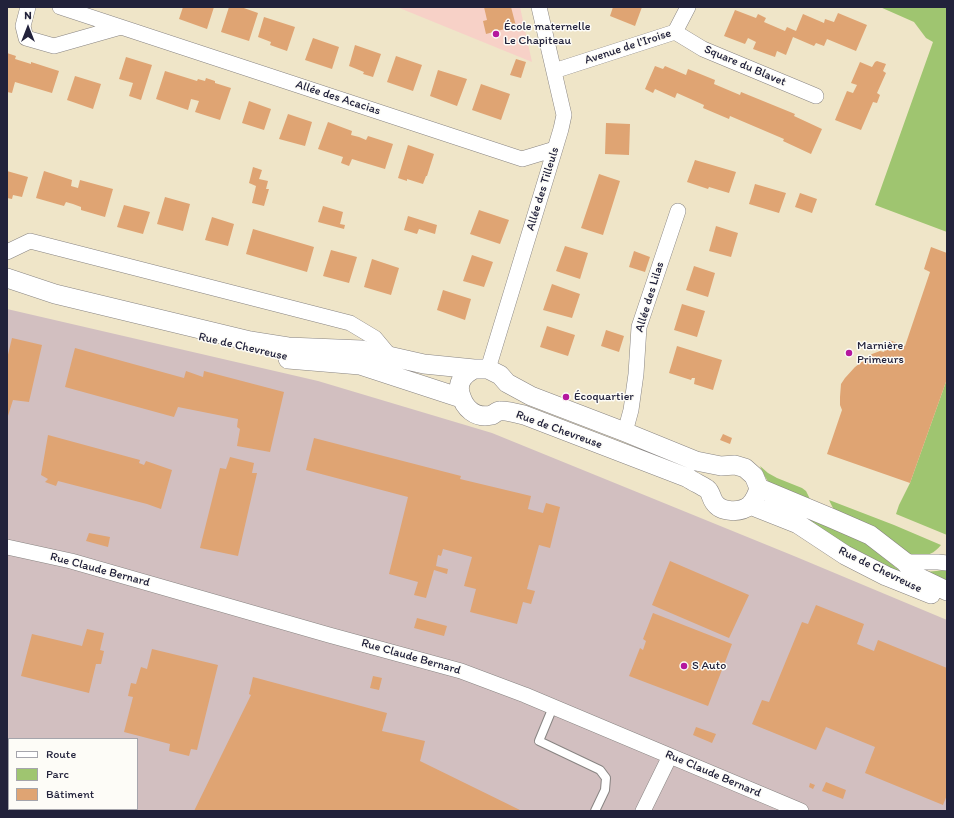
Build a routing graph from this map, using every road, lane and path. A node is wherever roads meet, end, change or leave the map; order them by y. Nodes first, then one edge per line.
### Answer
1 (28, 7) edge
2 (60, 7) edge
3 (539, 7) edge
4 (688, 7) edge
5 (121, 27) junction
6 (675, 32) junction
7 (554, 71) junction
8 (816, 96) dead end
9 (555, 150) junction
10 (678, 210) dead end
11 (7, 252) edge
12 (7, 278) edge
13 (7, 291) edge
14 (390, 356) junction
15 (481, 368) junction
16 (507, 383) junction
17 (461, 398) junction
18 (500, 411) junction
19 (624, 432) junction
20 (721, 466) junction
21 (759, 488) junction
22 (708, 490) junction
23 (750, 506) junction
24 (7, 547) edge
25 (905, 562) junction
26 (947, 563) edge
27 (947, 591) edge
28 (947, 601) edge
29 (553, 707) junction
30 (670, 756) junction
31 (595, 811) edge
32 (643, 811) edge
33 (802, 811) edge

1 - 5 street
2 - 5 street, Allée des Acacias
3 - 7 street, Allée des Tilleuls
4 - 6 street, Avenue de l'Iroise
5 - 9 street, Allée des Acacias
6 - 7 street, Avenue de l'Iroise
6 - 8 street, Square du Blavet
7 - 9 street, Allée des Tilleuls
9 - 15 street, Allée des Tilleuls
10 - 19 street, Allée des Lilas
11 - 14 street
12 - 14 street, Rue de Chevreuse
13 - 17 street, Rue de Chevreuse
14 - 15 street, Rue de Chevreuse
15 - 16 street, Rue de Chevreuse
15 - 17 street
16 - 18 street
16 - 19 street, Rue de Chevreuse
17 - 18 street, Rue de Chevreuse
18 - 22 street, Rue de Chevreuse
19 - 20 street, Rue de Chevreuse
20 - 21 street, Rue de Chevreuse
20 - 22 street
21 - 23 street
21 - 25 street, Rue de Chevreuse
22 - 23 street, Rue de Chevreuse
23 - 28 street, Rue de Chevreuse
24 - 29 street, Rue Claude Bernard
25 - 26 street, Rue de Chevreuse
25 - 27 street, Rue de Chevreuse
29 - 30 street, Rue Claude Bernard
29 - 31 lane
30 - 32 street
30 - 33 street, Rue Claude Bernard

